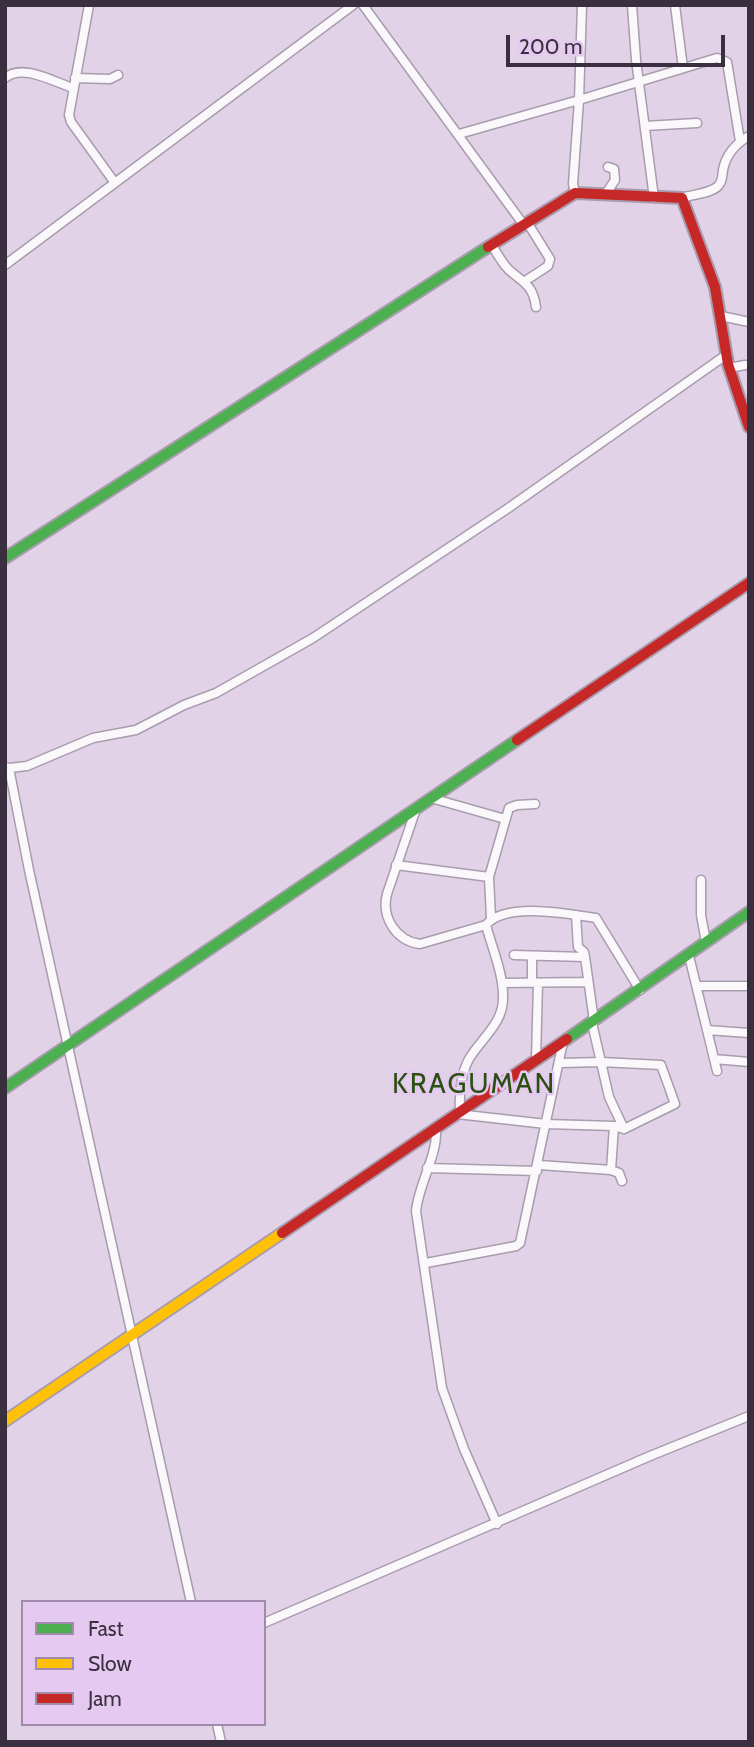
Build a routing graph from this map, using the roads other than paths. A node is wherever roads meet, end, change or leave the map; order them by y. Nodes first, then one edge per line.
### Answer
1 (89, 5) edge
2 (353, 5) edge
3 (363, 5) edge
4 (582, 5) edge
5 (632, 5) edge
6 (675, 5) edge
7 (683, 68) junction
8 (118, 75) dead end
9 (5, 78) edge
10 (75, 78) junction
11 (639, 80) junction
12 (73, 88) junction
13 (579, 100) junction
14 (697, 123) dead end
15 (645, 127) junction
16 (459, 134) junction
17 (749, 136) edge
18 (740, 141) junction
19 (608, 167) dead end
20 (115, 183) junction
21 (575, 193) junction
22 (605, 195) junction
23 (654, 198) junction
24 (682, 198) junction
25 (525, 223) junction
26 (492, 245) junction
27 (5, 265) edge
28 (525, 281) junction
29 (536, 307) dead end
30 (721, 317) junction
31 (749, 322) edge
32 (726, 355) junction
33 (745, 365) dead end
34 (729, 368) junction
35 (749, 427) edge
36 (5, 558) edge
37 (749, 583) edge
38 (7, 767) edge
39 (431, 798) junction
40 (535, 804) dead end
41 (415, 808) junction
42 (505, 819) junction
43 (396, 864) junction
44 (489, 877) junction
45 (701, 880) dead end
46 (749, 912) edge
47 (576, 915) junction
48 (489, 922) junction
49 (706, 942) junction
50 (514, 955) dead end
51 (532, 956) junction
52 (689, 956) junction
53 (585, 957) junction
54 (588, 982) junction
55 (502, 983) junction
56 (535, 983) junction
57 (697, 985) junction
58 (749, 986) edge
59 (640, 990) junction
60 (593, 1022) junction
61 (707, 1030) junction
62 (749, 1033) edge
63 (564, 1042) junction
64 (69, 1045) junction
65 (713, 1059) junction
66 (536, 1060) junction
67 (601, 1062) junction
68 (749, 1062) edge
69 (560, 1063) junction
70 (717, 1071) dead end
71 (5, 1088) edge
72 (459, 1112) junction
73 (546, 1124) junction
74 (614, 1126) junction
75 (436, 1129) junction
76 (624, 1129) junction
77 (426, 1168) junction
78 (538, 1168) junction
79 (611, 1170) junction
80 (622, 1181) dead end
81 (425, 1263) junction
82 (132, 1335) junction
83 (749, 1416) edge
84 (5, 1421) edge
85 (498, 1524) junction
86 (191, 1600) edge
87 (266, 1622) edge

1 - 10 street
2 - 20 street
3 - 16 street
4 - 13 street
5 - 11 street
6 - 7 street
7 - 11 street
7 - 18 street
8 - 10 street
9 - 12 street
10 - 12 street
11 - 13 street
11 - 15 street
12 - 20 street
13 - 16 street
13 - 21 street
14 - 15 street
15 - 23 street
16 - 25 street
17 - 18 street
18 - 24 street
19 - 22 street
20 - 27 street
21 - 22 street
21 - 25 street
22 - 23 street
23 - 24 street
24 - 30 street
25 - 26 street
25 - 28 street
26 - 28 street
26 - 36 street
28 - 29 street
30 - 31 street
30 - 32 street
32 - 34 street
32 - 38 street
33 - 34 street
34 - 35 street
37 - 39 street
38 - 64 street
39 - 41 street
39 - 42 street
40 - 42 street
41 - 43 street
41 - 64 street
42 - 44 street
43 - 44 street
43 - 48 street
44 - 48 street
45 - 49 street
46 - 49 street
47 - 48 street
47 - 53 street
47 - 59 street
48 - 55 street
49 - 52 street
50 - 51 street
51 - 53 street
51 - 56 street
52 - 57 street
52 - 59 street
53 - 54 street
54 - 56 street
54 - 60 street
55 - 56 street
55 - 72 street
56 - 66 street
57 - 58 street
57 - 61 street
59 - 60 street
60 - 63 street
60 - 67 street
61 - 62 street
61 - 65 street
63 - 66 street
63 - 69 street
64 - 71 street
64 - 82 street
65 - 68 street
65 - 70 street
66 - 72 street
67 - 69 street
67 - 76 street
67 - 76 street
69 - 73 street
72 - 73 street
72 - 75 street
73 - 74 street
73 - 78 street
74 - 76 street
74 - 79 street
75 - 77 street
75 - 82 street
77 - 78 street
77 - 81 street
78 - 79 street
78 - 81 street
79 - 80 street
81 - 85 street
82 - 84 street
82 - 86 street
83 - 85 street
85 - 87 street

